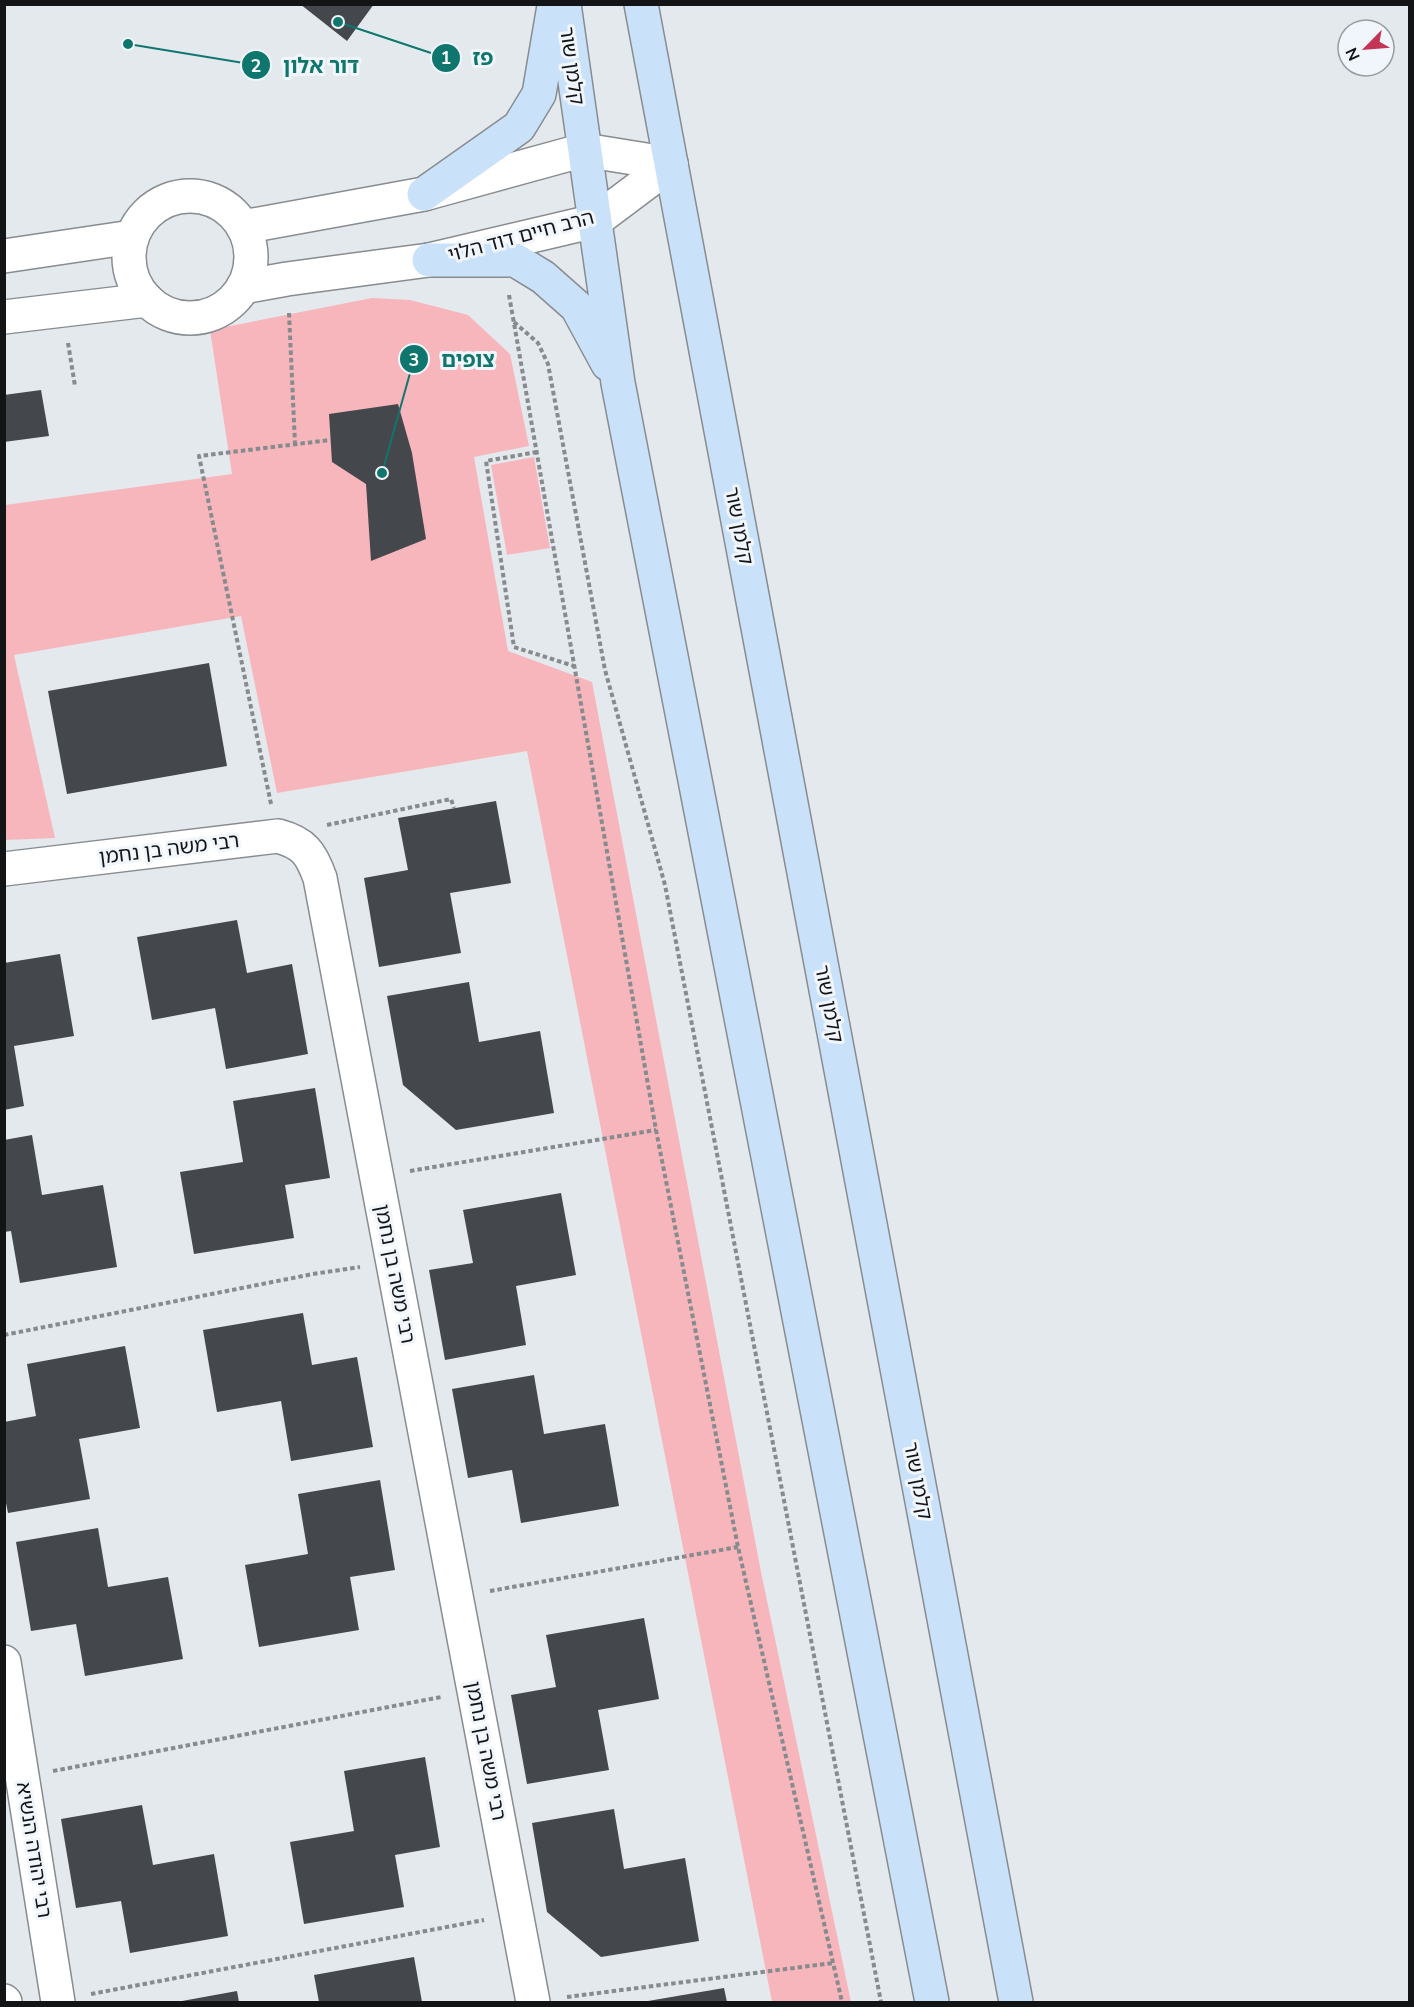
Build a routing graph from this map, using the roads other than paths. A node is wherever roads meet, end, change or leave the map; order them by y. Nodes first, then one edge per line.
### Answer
1 (554, 4) edge
2 (564, 4) edge
3 (641, 4) edge
4 (584, 150) junction
5 (671, 164) junction
6 (424, 194) junction
7 (595, 221) junction
8 (243, 227) junction
9 (132, 237) junction
10 (4, 256) edge
11 (429, 260) junction
12 (243, 287) junction
13 (147, 300) junction
14 (4, 317) edge
15 (618, 383) junction
16 (4, 869) edge
17 (4, 1662) edge
18 (58, 2002) edge
19 (533, 2002) edge
20 (932, 2002) edge
21 (1016, 2002) edge

1 - 6 main road
2 - 4 main road, קלמן שור
3 - 5 main road, קלמן שור
4 - 5 street
4 - 6 street
4 - 7 main road, קלמן שור
5 - 7 street, הרב חיים דוד הלוי
5 - 21 main road, קלמן שור
6 - 8 street
7 - 11 street, הרב חיים דוד הלוי
7 - 15 main road, קלמן שור
8 - 9 street
8 - 12 street
9 - 10 street
9 - 13 street
11 - 12 street, הרב חיים דוד הלוי
11 - 15 main road
12 - 13 street
13 - 14 street
15 - 20 main road, קלמן שור
16 - 19 street, רבי משה בן נחמן
17 - 18 street, רבי יהודה הנשיא

